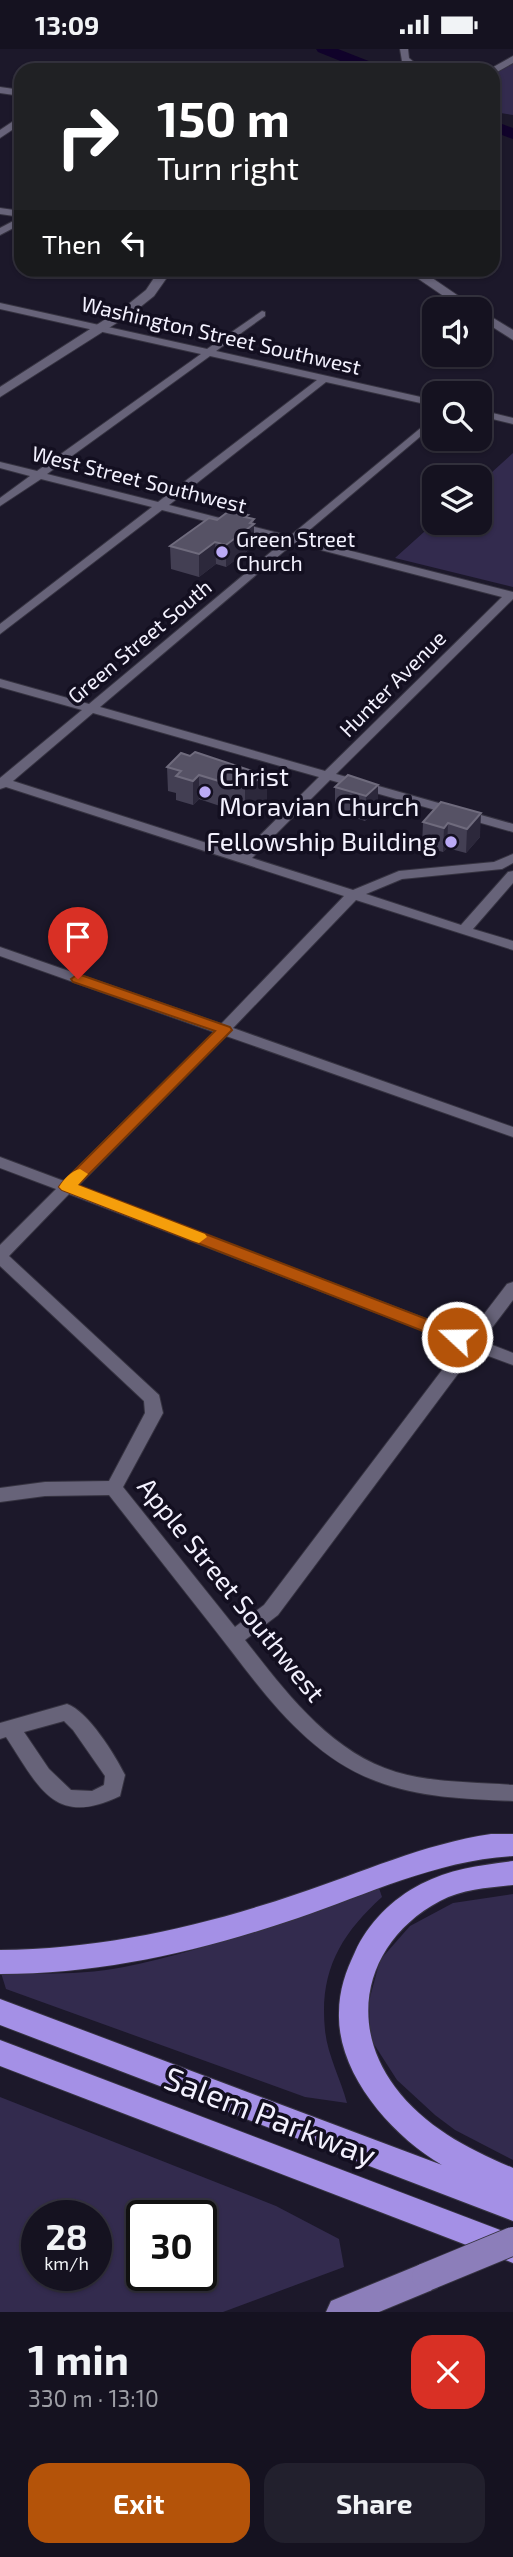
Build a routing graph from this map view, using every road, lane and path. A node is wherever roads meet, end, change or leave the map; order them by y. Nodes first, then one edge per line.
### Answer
1 (14, 124) edge
2 (0, 135) edge
3 (161, 277) edge
4 (422, 277) edge
5 (453, 297) edge
6 (0, 306) edge
7 (262, 314) dead end
8 (492, 322) edge
9 (98, 329) junction
10 (513, 336) edge
11 (208, 353) junction
12 (324, 379) junction
13 (0, 393) edge
14 (422, 400) edge
15 (492, 416) edge
16 (513, 421) edge
17 (422, 430) edge
18 (0, 465) edge
19 (40, 475) junction
20 (0, 503) edge
21 (161, 505) junction
22 (292, 539) junction
23 (512, 595) edge
24 (0, 630) edge
25 (0, 683) edge
26 (90, 709) junction
27 (328, 776) junction
28 (2, 783) edge
29 (513, 828) edge
30 (513, 858) edge
31 (243, 859) junction
32 (513, 876) edge
33 (353, 895) junction
34 (464, 930) junction
35 (513, 946) edge
36 (0, 951) edge
37 (225, 1030) junction
38 (513, 1132) edge
39 (0, 1162) edge
40 (67, 1187) junction
41 (0, 1256) edge
42 (513, 1288) edge
43 (472, 1343) junction
44 (513, 1359) edge
45 (114, 1488) junction
46 (0, 1495) edge
47 (233, 1638) junction
48 (6, 1730) edge
49 (513, 1793) edge
50 (513, 1845) edge
51 (513, 1873) edge
52 (0, 1962) edge
53 (0, 2012) edge
54 (0, 2053) edge
55 (0, 2066) edge
56 (68, 2080) junction
57 (513, 2183) edge
58 (513, 2206) edge
59 (513, 2241) edge
60 (513, 2249) edge
61 (342, 2312) edge

1 - 2 street
3 - 9 street
4 - 5 street
6 - 9 street, Washington Street Southwest
7 - 11 street
8 - 10 street
9 - 11 street, Washington Street Southwest
9 - 13 street
11 - 12 street, Washington Street Southwest
11 - 19 street
12 - 14 street, Washington Street Southwest
12 - 21 street
15 - 16 street
17 - 22 street, Green Street South
18 - 19 street, West Street Southwest
19 - 20 street
19 - 21 street, West Street Southwest
21 - 22 street, West Street Southwest
21 - 24 street
22 - 23 street, West Street Southwest
22 - 26 street, Green Street South
23 - 27 street, Hunter Avenue
25 - 26 street
26 - 27 street
26 - 28 street, Green Street South
27 - 29 street
27 - 31 street, Hunter Avenue
28 - 31 street
30 - 33 street
31 - 33 street
32 - 34 street
33 - 34 street
33 - 37 street
34 - 35 street
36 - 37 street
37 - 38 street
37 - 40 street
39 - 40 street
40 - 41 street
40 - 43 street
41 - 45 street, Apple Street Southwest
42 - 43 street
43 - 44 street
43 - 47 street
45 - 46 street
45 - 47 street, Apple Street Southwest
47 - 49 street, Apple Street Southwest
48 - 48 street
50 - 52 highway
51 - 57 highway
53 - 58 highway, Salem Parkway
54 - 56 highway, Salem Parkway
55 - 56 highway
56 - 60 highway, Salem Parkway
59 - 61 main road, bridge

